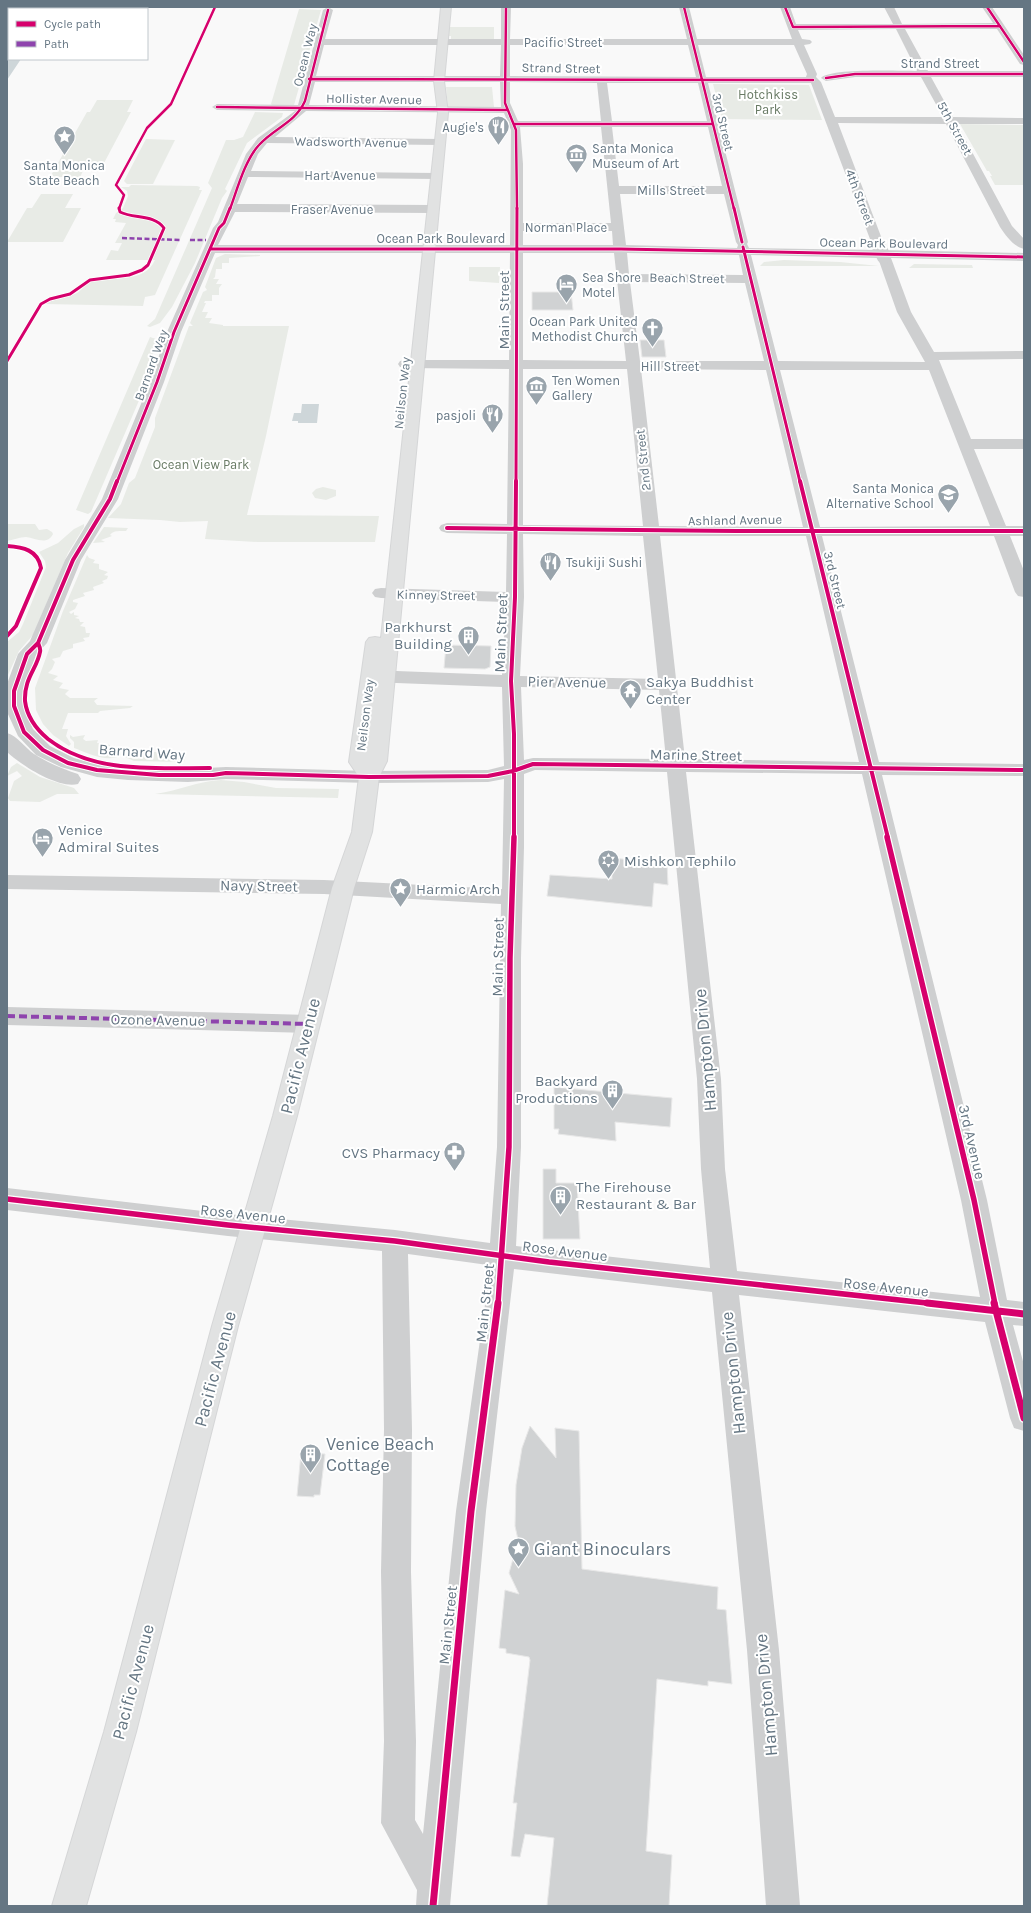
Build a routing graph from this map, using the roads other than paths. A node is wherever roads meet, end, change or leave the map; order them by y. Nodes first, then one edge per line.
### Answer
1 (438, 7) edge
2 (446, 7) edge
3 (506, 7) edge
4 (684, 7) edge
5 (785, 7) edge
6 (794, 7) edge
7 (889, 7) edge
8 (987, 7) edge
9 (330, 8) edge
10 (898, 26) junction
11 (793, 27) junction
12 (803, 27) junction
13 (1002, 29) junction
14 (1019, 33) dead end
15 (319, 42) junction
16 (439, 42) junction
17 (506, 42) junction
18 (693, 42) junction
19 (803, 42) junction
20 (1024, 62) edge
21 (923, 73) junction
22 (1024, 74) edge
23 (505, 78) junction
24 (819, 78) junction
25 (309, 79) junction
26 (436, 79) junction
27 (602, 79) junction
28 (702, 80) junction
29 (217, 107) dead end
30 (300, 109) junction
31 (507, 110) junction
32 (439, 111) junction
33 (837, 120) junction
34 (949, 121) junction
35 (1024, 121) edge
36 (514, 124) junction
37 (607, 124) junction
38 (712, 124) junction
39 (262, 140) junction
40 (434, 142) junction
41 (863, 171) dead end
42 (244, 174) junction
43 (431, 176) junction
44 (614, 190) junction
45 (728, 190) junction
46 (231, 208) junction
47 (428, 209) junction
48 (516, 226) junction
49 (616, 227) junction
50 (219, 228) junction
51 (1024, 245) edge
52 (211, 247) junction
53 (424, 247) junction
54 (515, 248) junction
55 (620, 248) junction
56 (1024, 253) edge
57 (890, 254) junction
58 (745, 257) junction
59 (1024, 258) edge
60 (624, 278) junction
61 (919, 313) dead end
62 (1024, 355) edge
63 (932, 361) junction
64 (411, 365) junction
65 (516, 366) junction
66 (634, 366) junction
67 (772, 366) junction
68 (965, 444) junction
69 (1024, 444) edge
70 (447, 528) dead end
71 (515, 529) junction
72 (650, 530) junction
73 (811, 530) junction
74 (1000, 531) junction
75 (1024, 531) edge
76 (1024, 592) edge
77 (387, 594) junction
78 (515, 597) junction
79 (32, 648) junction
80 (378, 676) junction
81 (511, 681) junction
82 (7, 683) edge
83 (667, 684) junction
84 (7, 739) edge
85 (14, 758) edge
86 (677, 767) junction
87 (870, 769) junction
88 (1024, 770) edge
89 (513, 771) junction
90 (219, 774) junction
91 (369, 777) junction
92 (362, 832) joint
93 (683, 840) joint
94 (894, 872) joint
95 (7, 882) edge
96 (343, 888) junction
97 (511, 897) junction
98 (7, 1016) edge
99 (309, 1024) junction
100 (7, 1199) edge
101 (254, 1228) junction
102 (395, 1241) junction
103 (502, 1255) junction
104 (725, 1282) junction
105 (996, 1311) junction
106 (1024, 1314) edge
107 (1024, 1418) edge
108 (434, 1896) edge
109 (68, 1906) edge
110 (783, 1906) edge

1 - 16 main road, Neilson Way
2 - 16 main road, Neilson Way
3 - 17 street, Main Street
4 - 18 street, 3rd Street
5 - 11 street, 4th Street
6 - 12 street, 4th Street
7 - 10 street, 5th Street
8 - 13 street
9 - 15 street, Ocean Way
10 - 12 street
10 - 13 street
10 - 21 street, 5th Street
11 - 12 street
11 - 19 street, 4th Street
12 - 19 street, 4th Street
13 - 14 street
13 - 20 street
15 - 16 street, Pacific Street
15 - 25 street, Ocean Way
16 - 17 street, Pacific Street
16 - 26 main road, Neilson Way
17 - 18 street, Pacific Street
17 - 23 street, Main Street
18 - 19 street, Pacific Street
18 - 28 street, 3rd Street
19 - 24 street, 4th Street
21 - 22 street, Strand Street
21 - 24 street, Strand Street
21 - 34 street, 5th Street
23 - 26 street, Strand Street
23 - 27 street, Strand Street
23 - 31 street, Main Street
24 - 28 street, Strand Street
24 - 33 street, 4th Street
25 - 26 street, Strand Street
25 - 30 street, Ocean Way
26 - 32 main road, Neilson Way
27 - 28 street, Strand Street
27 - 37 street, 2nd Street
28 - 38 street, 3rd Street
29 - 30 street, Hollister Avenue
30 - 32 street, Hollister Avenue
30 - 39 street, Barnard Way
30 - 50 street, Barnard Way
31 - 32 street, Hollister Avenue
31 - 36 street, Main Street
32 - 40 main road, Neilson Way
33 - 34 street
33 - 41 street, 4th Street
33 - 57 street, 4th Street
34 - 35 street
34 - 51 street, 5th Street
36 - 37 street
36 - 48 street, Main Street
37 - 38 street
37 - 44 street, 2nd Street
38 - 45 street, 3rd Street
39 - 40 street, Wadsworth Avenue
39 - 42 street, Barnard Way
40 - 43 main road, Neilson Way
42 - 43 street, Hart Avenue
42 - 46 street, Barnard Way
43 - 47 main road, Neilson Way
44 - 45 street, Mills Street
44 - 49 street, 2nd Street
45 - 58 street, 3rd Street
46 - 47 street, Fraser Avenue
46 - 50 street, Barnard Way
47 - 53 main road, Neilson Way
48 - 49 street, Norman Place
48 - 54 street, Main Street
49 - 55 street, 2nd Street
50 - 52 street, Barnard Way
52 - 53 street, Ocean Park Boulevard
52 - 79 street, Barnard Way
53 - 54 street, Ocean Park Boulevard
53 - 64 main road, Neilson Way
54 - 55 street, Ocean Park Boulevard
54 - 65 street, Main Street
55 - 58 street, Ocean Park Boulevard
55 - 58 street, Ocean Park Boulevard
55 - 60 street, 2nd Street
56 - 57 street, Ocean Park Boulevard
56 - 58 street, Ocean Park Boulevard
57 - 58 street, Ocean Park Boulevard
57 - 58 street, Ocean Park Boulevard
57 - 59 street, Ocean Park Boulevard
57 - 63 street, 4th Street
58 - 59 street, Ocean Park Boulevard
58 - 60 street, Beach Street
58 - 67 street, 3rd Street
60 - 66 street, 2nd Street
61 - 63 street, 4th Street
62 - 63 street, Hill Street
63 - 67 street, Hill Street
63 - 68 street, 4th Street
64 - 65 street, Hill Street
64 - 77 main road, Neilson Way
65 - 66 street, Hill Street
65 - 71 street, Main Street
66 - 67 street, Hill Street
66 - 72 street, 2nd Street
67 - 73 street, 3rd Street
68 - 69 street
68 - 74 street, 4th Street
70 - 71 street, Ashland Avenue
71 - 72 street, Ashland Avenue
71 - 78 street, Main Street
72 - 73 street, Ashland Avenue
72 - 83 street, 2nd Street
73 - 74 street, Ashland Avenue
73 - 87 street, 3rd Street
74 - 75 street, Ashland Avenue
74 - 76 street, 4th Street
77 - 78 street, Kinney Street
77 - 80 main road, Neilson Way
78 - 81 street, Main Street
79 - 82 street, Barnard Way
79 - 90 street, Barnard Way
80 - 81 street, Pier Avenue
80 - 91 main road, Neilson Way
81 - 83 street, Pier Avenue
81 - 89 street, Main Street
83 - 86 street, 2nd Street
84 - 85 street, Barnard Way
85 - 90 street, Barnard Way
86 - 87 street, Marine Street
86 - 89 street, Marine Street
86 - 93 street, 2nd Street
87 - 88 street, Marine Street
87 - 94 street, 3rd Street
89 - 91 street, Marine Street
89 - 97 street, Main Street
90 - 91 street, Barnard Way
91 - 92 main road, Neilson Way
92 - 96 main road, Pacific Avenue
93 - 104 street, Hampton Drive
94 - 105 street, 3rd Avenue
95 - 96 street, Navy Street
96 - 97 street, Navy Street
96 - 99 main road, Pacific Avenue
97 - 103 street, Main Street
98 - 99 street, Ozone Avenue
99 - 101 main road, Pacific Avenue
100 - 101 street, Rose Avenue
101 - 102 street, Rose Avenue
101 - 109 main road, Pacific Avenue
102 - 103 street, Rose Avenue
102 - 108 street, Main Street
103 - 104 street, Rose Avenue
103 - 108 street, Main Street
104 - 105 street, Rose Avenue
104 - 110 street, Hampton Drive
105 - 106 street, Rose Avenue
105 - 107 street, 3rd Avenue

